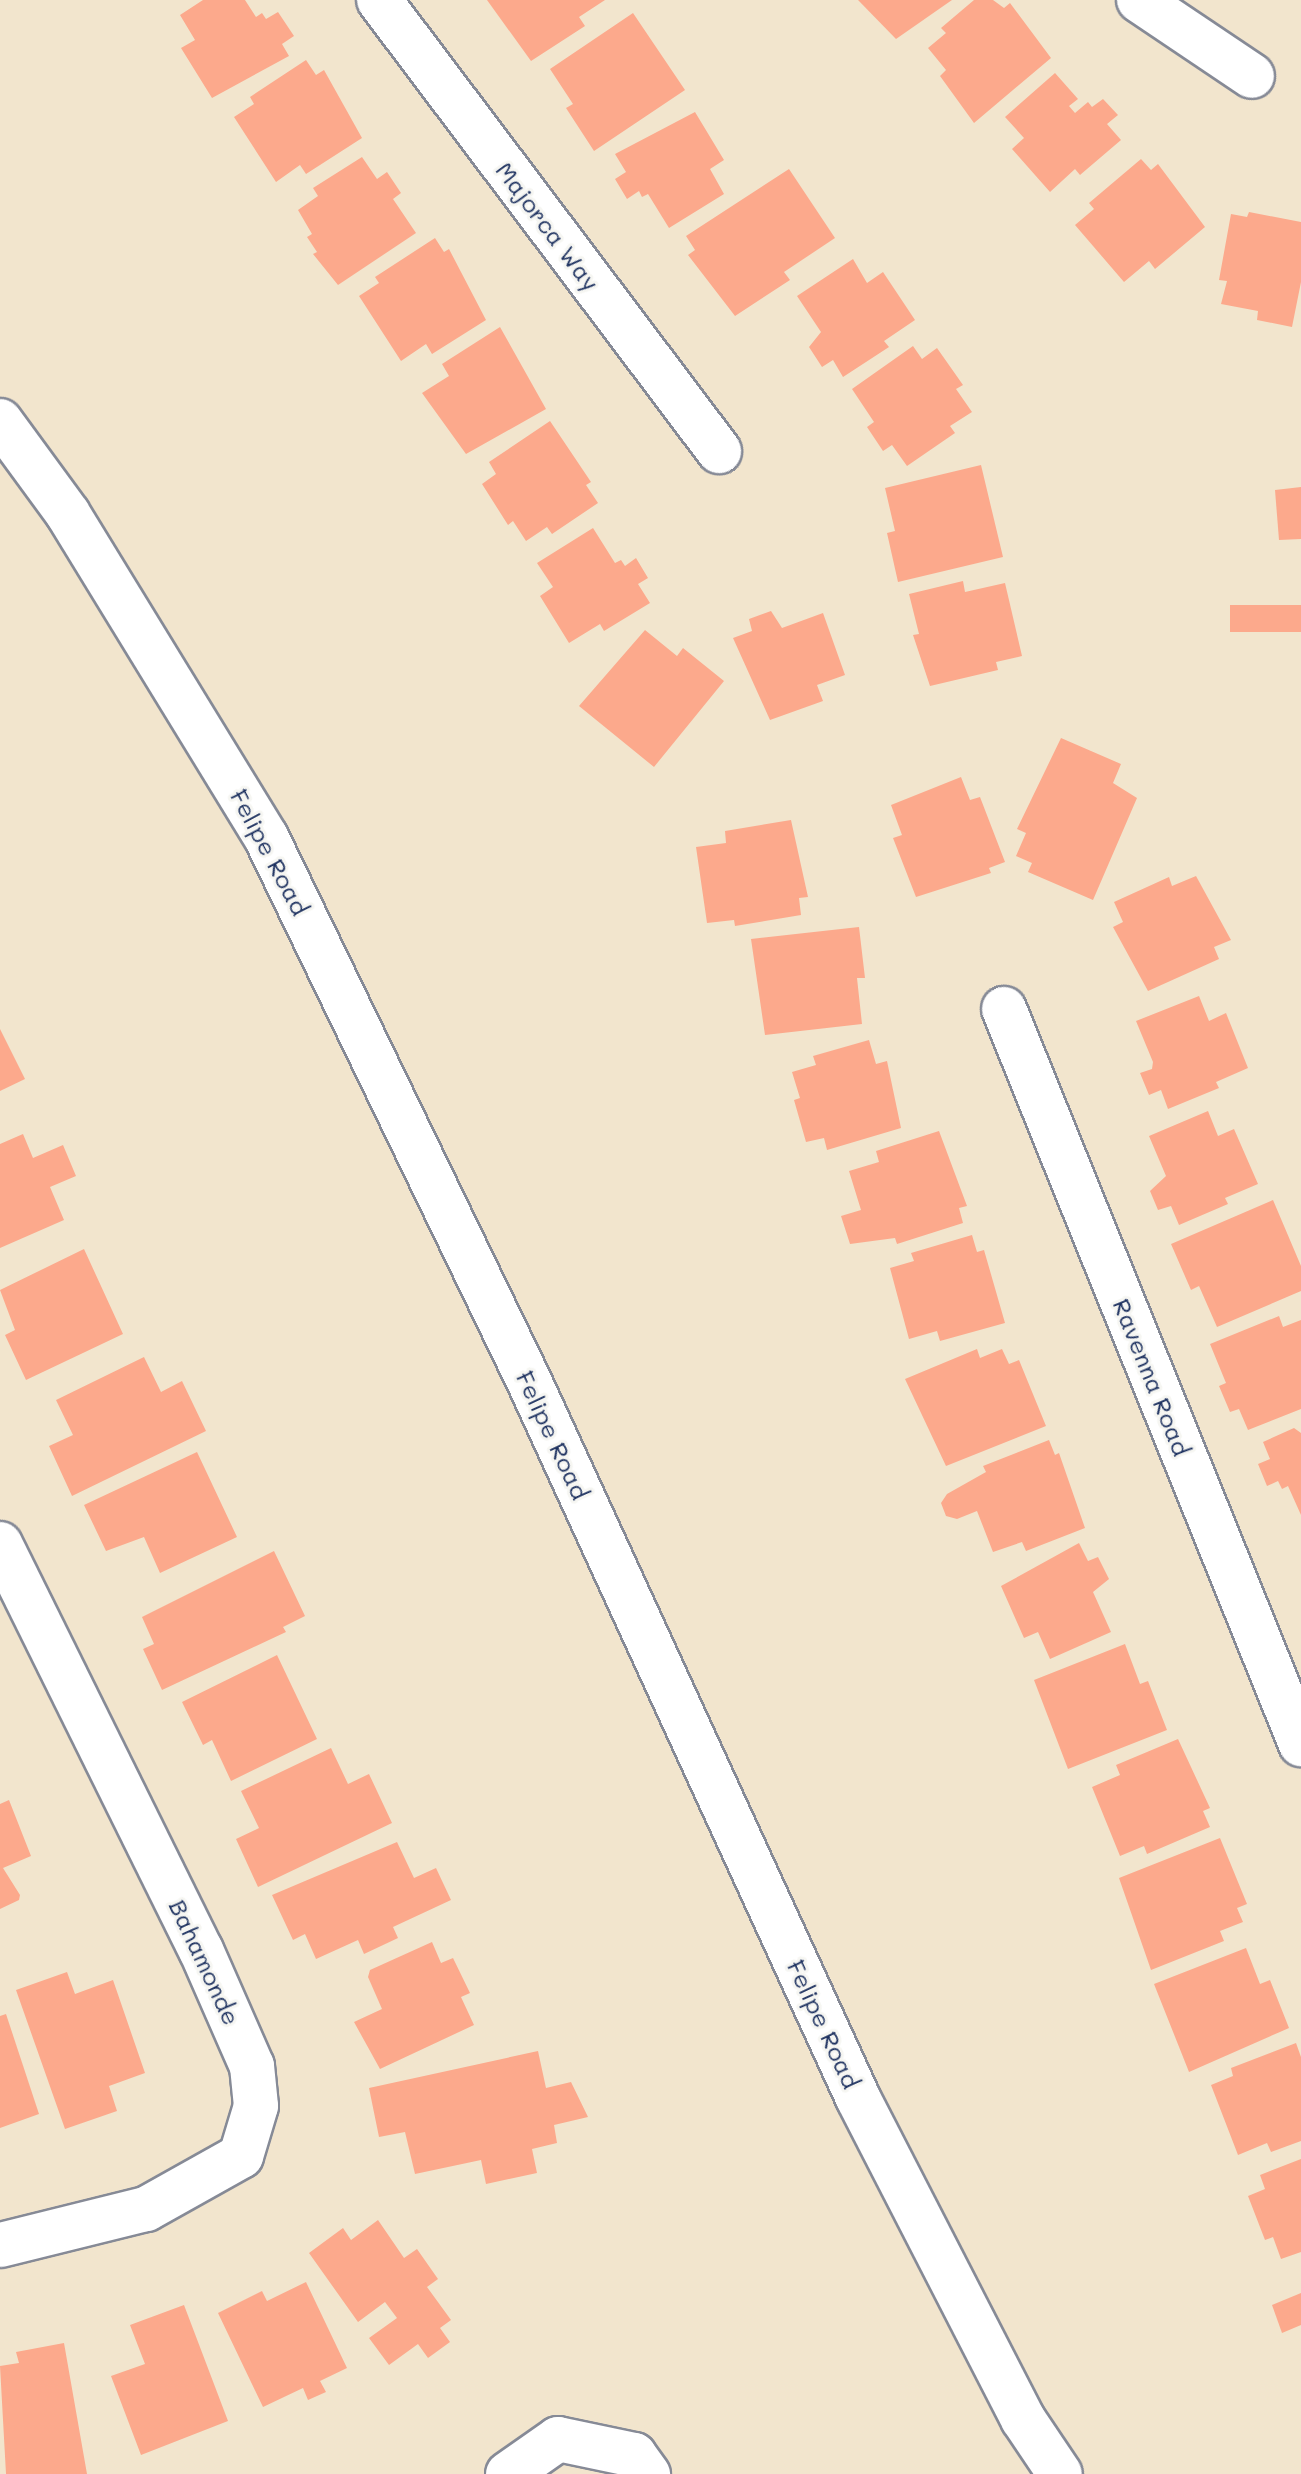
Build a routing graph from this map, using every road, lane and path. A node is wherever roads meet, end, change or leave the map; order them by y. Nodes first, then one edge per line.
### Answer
1 (379, 0) edge
2 (1139, 0) edge
3 (1252, 76) dead end
4 (0, 421) edge
5 (719, 451) dead end
6 (1004, 1009) dead end
7 (0, 1544) edge
8 (1301, 1744) edge
9 (0, 2245) edge
10 (641, 2464) edge
11 (508, 2474) edge
12 (1060, 2474) edge

1 - 5 street, Majorca Way
2 - 3 street
4 - 12 street, Felipe Road
6 - 8 street, Ravenna Road
7 - 9 street, Bahamonde
10 - 11 street

